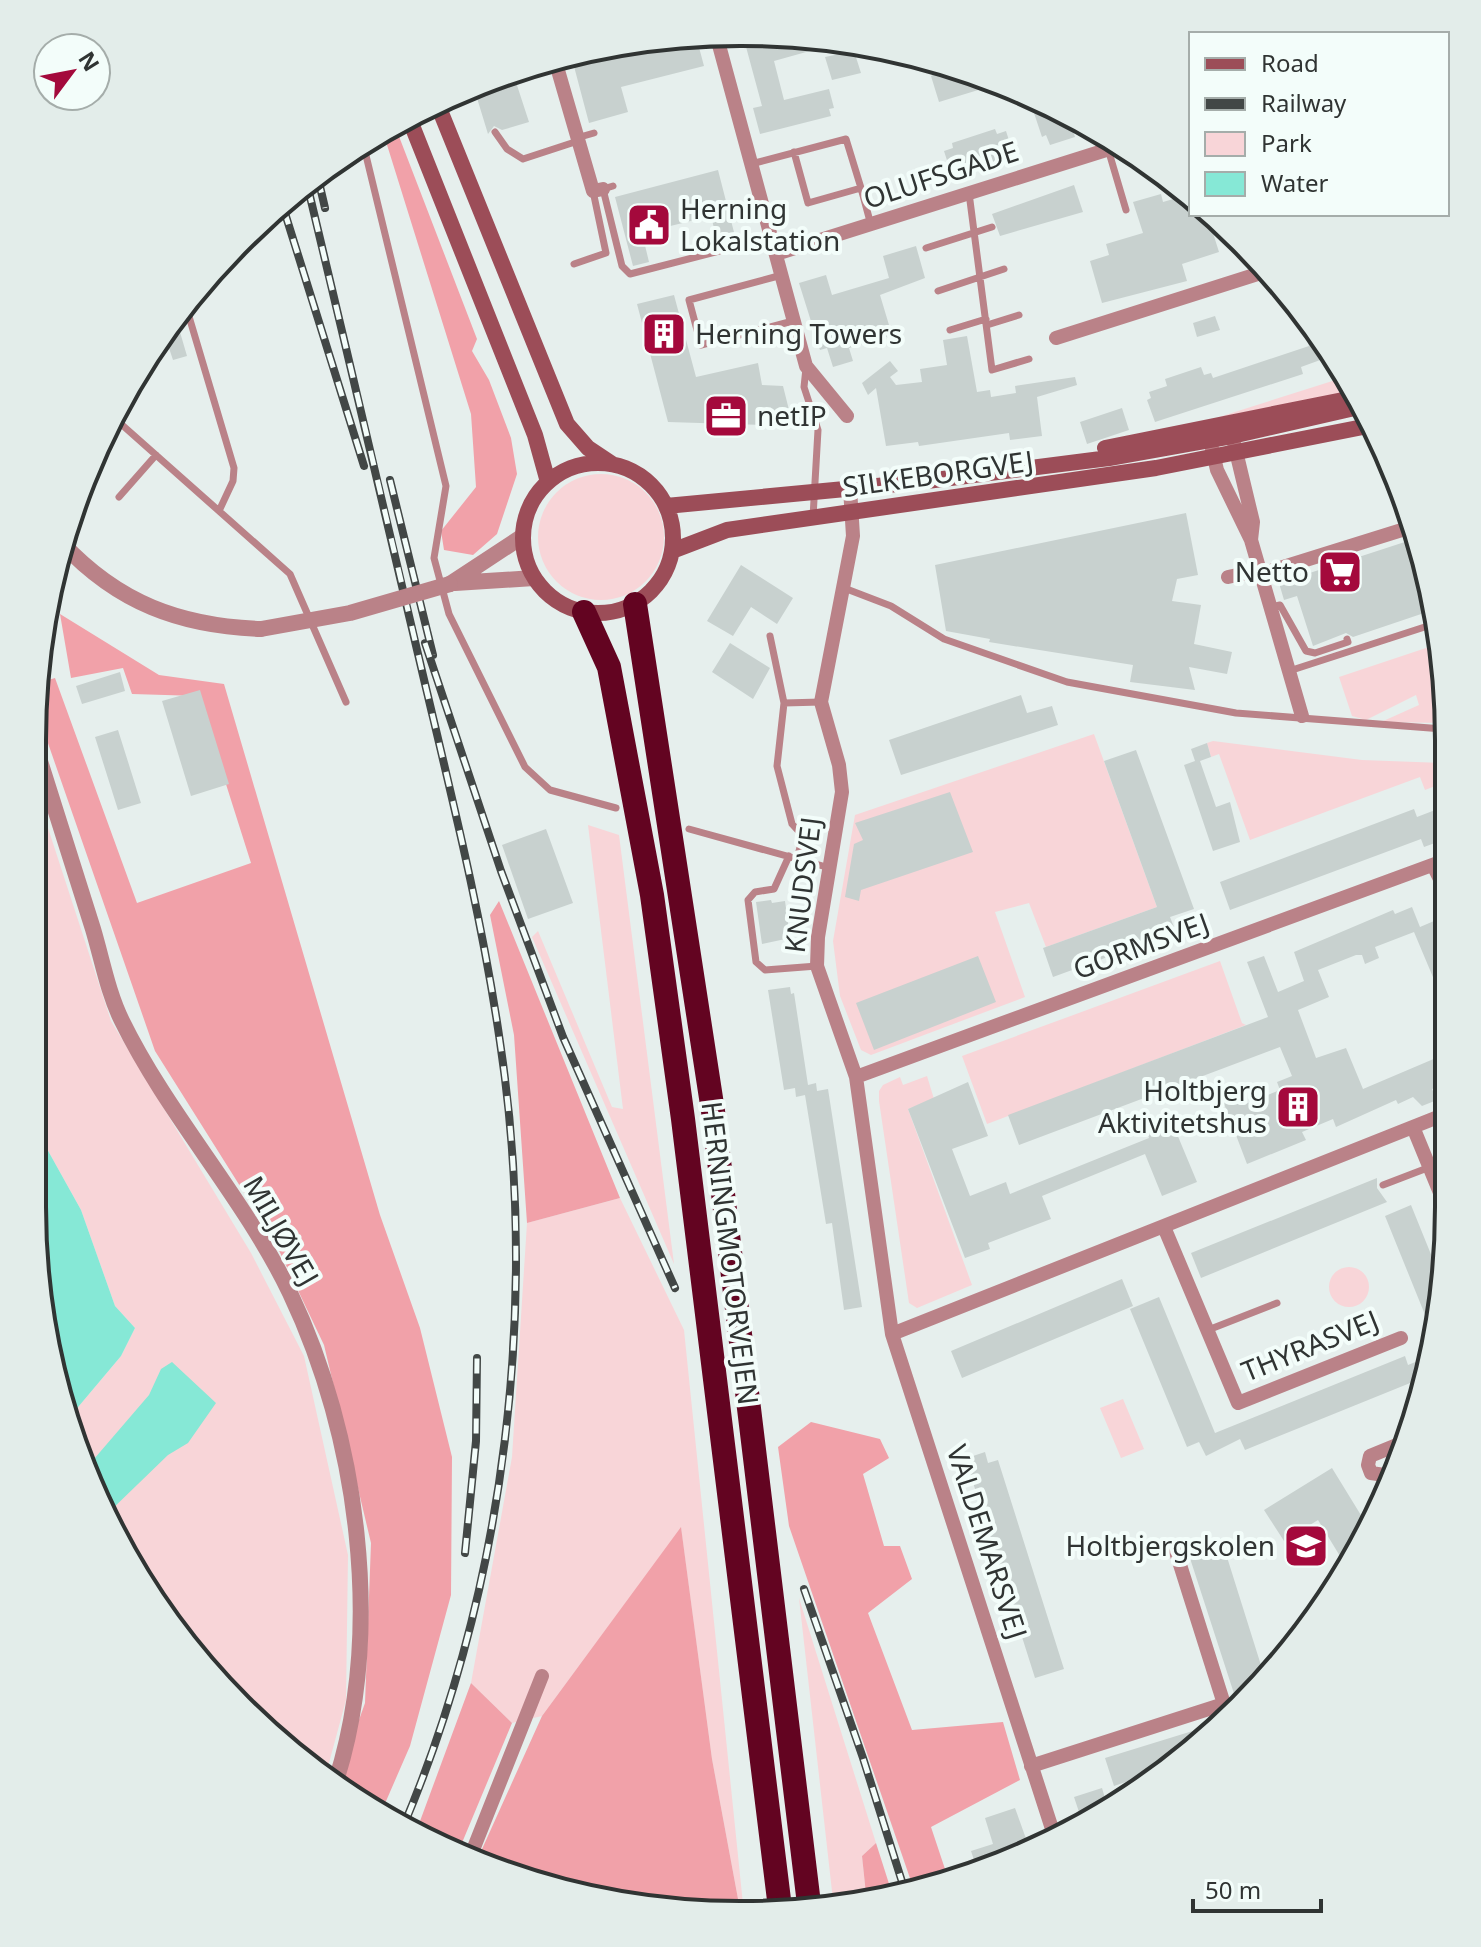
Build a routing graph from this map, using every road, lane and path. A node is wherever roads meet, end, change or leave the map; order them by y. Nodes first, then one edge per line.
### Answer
1 (719, 46) edge
2 (559, 71) edge
3 (442, 114) edge
4 (413, 128) edge
5 (495, 132) dead end
6 (585, 137) junction
7 (1105, 150) edge
8 (794, 152) junction
9 (366, 156) edge
10 (1117, 157) edge
11 (751, 164) junction
12 (861, 188) junction
13 (603, 189) junction
14 (969, 193) junction
15 (1126, 210) dead end
16 (871, 225) junction
17 (992, 227) dead end
18 (974, 233) junction
19 (772, 238) junction
20 (926, 248) dead end
21 (776, 254) junction
22 (574, 264) dead end
23 (1004, 269) dead end
24 (782, 275) junction
25 (1255, 275) edge
26 (980, 277) junction
27 (938, 291) dead end
28 (1019, 315) dead end
29 (190, 319) edge
30 (794, 320) junction
31 (986, 322) junction
32 (950, 330) dead end
33 (1056, 338) dead end
34 (1029, 359) dead end
35 (806, 366) junction
36 (1345, 399) edge
37 (1350, 409) edge
38 (847, 416) dead end
39 (122, 425) edge
40 (1360, 428) edge
41 (1232, 436) junction
42 (1210, 440) junction
43 (1237, 453) junction
44 (156, 455) junction
45 (1213, 457) junction
46 (1061, 461) junction
47 (613, 465) junction
48 (548, 482) junction
49 (850, 488) junction
50 (812, 491) junction
51 (119, 497) dead end
52 (666, 506) junction
53 (219, 511) junction
54 (853, 513) junction
55 (813, 517) junction
56 (1401, 527) edge
57 (523, 536) junction
58 (1251, 540) junction
59 (672, 551) junction
60 (72, 553) edge
61 (1261, 572) junction
62 (1228, 577) dead end
63 (534, 578) junction
64 (450, 584) junction
65 (844, 588) junction
66 (635, 604) junction
67 (1271, 607) junction
68 (584, 612) junction
69 (1425, 627) edge
70 (770, 636) dead end
71 (1347, 639) dead end
72 (1289, 671) junction
73 (346, 702) dead end
74 (821, 702) junction
75 (784, 703) junction
76 (1302, 716) junction
77 (1435, 729) edge
78 (46, 781) edge
79 (616, 808) dead end
80 (689, 829) dead end
81 (793, 857) junction
82 (1435, 864) edge
83 (832, 869) junction
84 (817, 966) junction
85 (856, 1077) junction
86 (1435, 1118) edge
87 (1413, 1127) junction
88 (1430, 1167) junction
89 (1435, 1180) edge
90 (1383, 1185) dead end
91 (1164, 1227) junction
92 (1277, 1303) dead end
93 (1206, 1330) junction
94 (892, 1334) junction
95 (1401, 1338) dead end
96 (1391, 1447) edge
97 (1381, 1474) edge
98 (1176, 1552) dead end
99 (542, 1676) dead end
100 (1031, 1766) junction
101 (339, 1772) edge
102 (1051, 1827) edge
103 (474, 1848) edge
104 (808, 1898) edge
105 (779, 1900) edge

1 - 11 street
2 - 6 street
3 - 47 main road
4 - 48 main road
5 - 6 lane
6 - 13 street
7 - 14 street, OLUFSGADE
8 - 11 lane
8 - 12 lane
8 - 12 lane
9 - 79 lane
10 - 15 lane
11 - 19 street
12 - 16 lane
13 - 19 lane
13 - 22 lane
14 - 16 street, OLUFSGADE
14 - 18 lane
16 - 21 street, OLUFSGADE
17 - 18 lane
18 - 20 lane
18 - 26 lane
19 - 21 street
21 - 24 street
23 - 26 lane
24 - 30 street
24 - 30 lane
25 - 33 street
26 - 27 lane
26 - 31 lane
28 - 31 lane
29 - 53 lane
30 - 35 street
31 - 32 lane
31 - 34 lane
35 - 38 street
35 - 50 lane
36 - 46 main road, SILKEBORGVEJ
37 - 41 main road, SILKEBORGVEJ
39 - 44 lane
40 - 43 main road, SILKEBORGVEJ
41 - 42 main road, SILKEBORGVEJ
41 - 43 street
42 - 45 street
42 - 46 main road, SILKEBORGVEJ
43 - 45 main road, SILKEBORGVEJ
43 - 58 street
44 - 51 lane
44 - 53 lane
45 - 54 main road, SILKEBORGVEJ
45 - 58 street
46 - 49 main road, SILKEBORGVEJ
47 - 48 main road
47 - 52 main road
48 - 57 main road
49 - 50 main road, SILKEBORGVEJ
49 - 54 street, KNUDSVEJ
50 - 52 main road, SILKEBORGVEJ
50 - 55 lane
52 - 59 main road
53 - 73 lane
54 - 55 main road, SILKEBORGVEJ
54 - 65 street, KNUDSVEJ
55 - 59 main road, SILKEBORGVEJ
56 - 61 street
57 - 63 main road
57 - 64 street
58 - 61 street
59 - 66 main road
60 - 64 street, bridge
61 - 62 street
61 - 67 street
63 - 64 street
63 - 68 main road
65 - 74 street, KNUDSVEJ
65 - 76 lane
66 - 68 main road
66 - 104 highway, HERNINGMOTORVEJEN
67 - 71 lane
67 - 72 street
68 - 105 highway, HERNINGMOTORVEJEN
69 - 72 lane
70 - 75 lane
72 - 76 street
74 - 75 lane
74 - 83 street, KNUDSVEJ
75 - 81 lane
76 - 77 lane
78 - 101 street, MILJØVEJ
80 - 81 lane
81 - 83 lane
81 - 84 lane
82 - 85 street, GORMSVEJ
83 - 84 street, KNUDSVEJ
84 - 85 street, KNUDSVEJ
85 - 94 street, KNUDSVEJ
86 - 87 street
87 - 88 street
87 - 91 street
88 - 89 street
88 - 90 lane
91 - 93 street, THYRASVEJ
91 - 94 street
92 - 93 lane
93 - 95 street, THYRASVEJ
94 - 100 street, VALDEMARSVEJ
96 - 97 street
98 - 100 street
99 - 103 street
100 - 102 street, VALDEMARSVEJ

